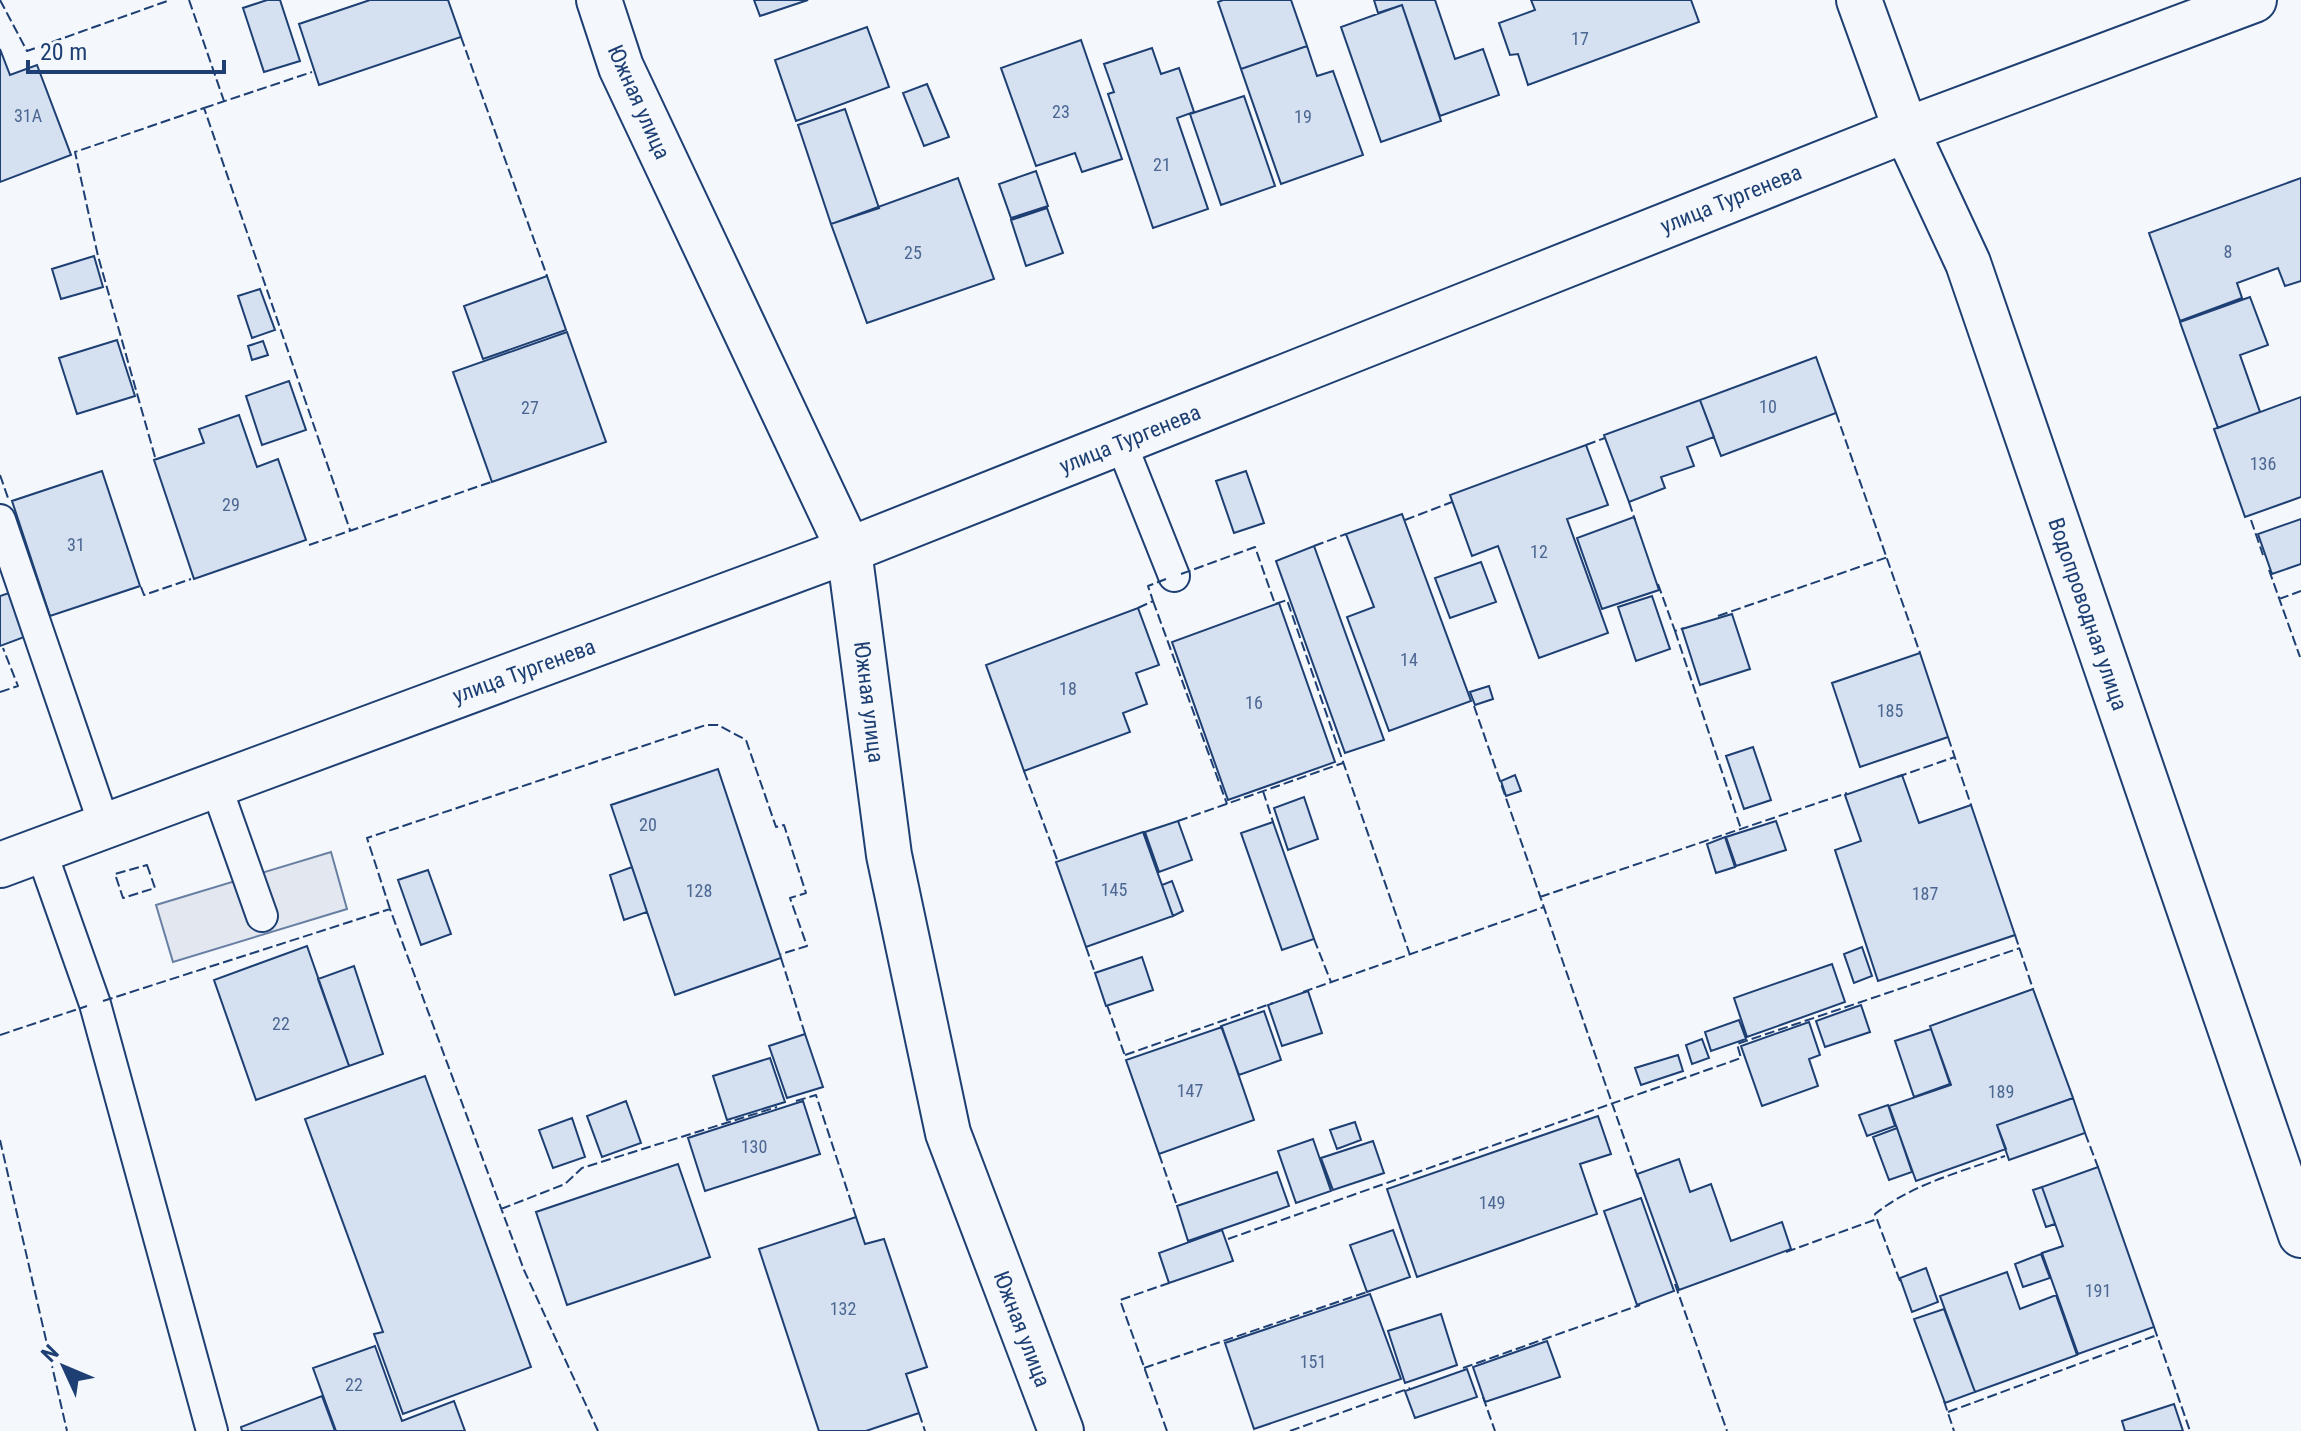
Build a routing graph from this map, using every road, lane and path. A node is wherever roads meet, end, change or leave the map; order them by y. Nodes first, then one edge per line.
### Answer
1 (599, 0) edge
2 (1859, 0) edge
3 (2254, 0) edge
4 (1906, 130) junction
5 (1121, 443) junction
6 (0, 520) edge
7 (849, 550) junction
8 (1174, 576) dead end
9 (216, 786) junction
10 (105, 827) junction
11 (41, 851) junction
12 (0, 865) edge
13 (262, 916) dead end
14 (2301, 1235) edge
15 (212, 1431) edge
16 (1061, 1431) edge

1 - 7 street, Южная улица
2 - 4 street, Водопроводная улица
3 - 4 street, улица Тургенева
4 - 5 street, улица Тургенева
4 - 14 street, Водопроводная улица
5 - 7 street, улица Тургенева
5 - 8 lane
6 - 10 lane
7 - 9 street, улица Тургенева
7 - 16 street, Южная улица
9 - 10 street, улица Тургенева
9 - 13 lane
10 - 11 street, улица Тургенева
11 - 12 street, улица Тургенева
11 - 15 lane

